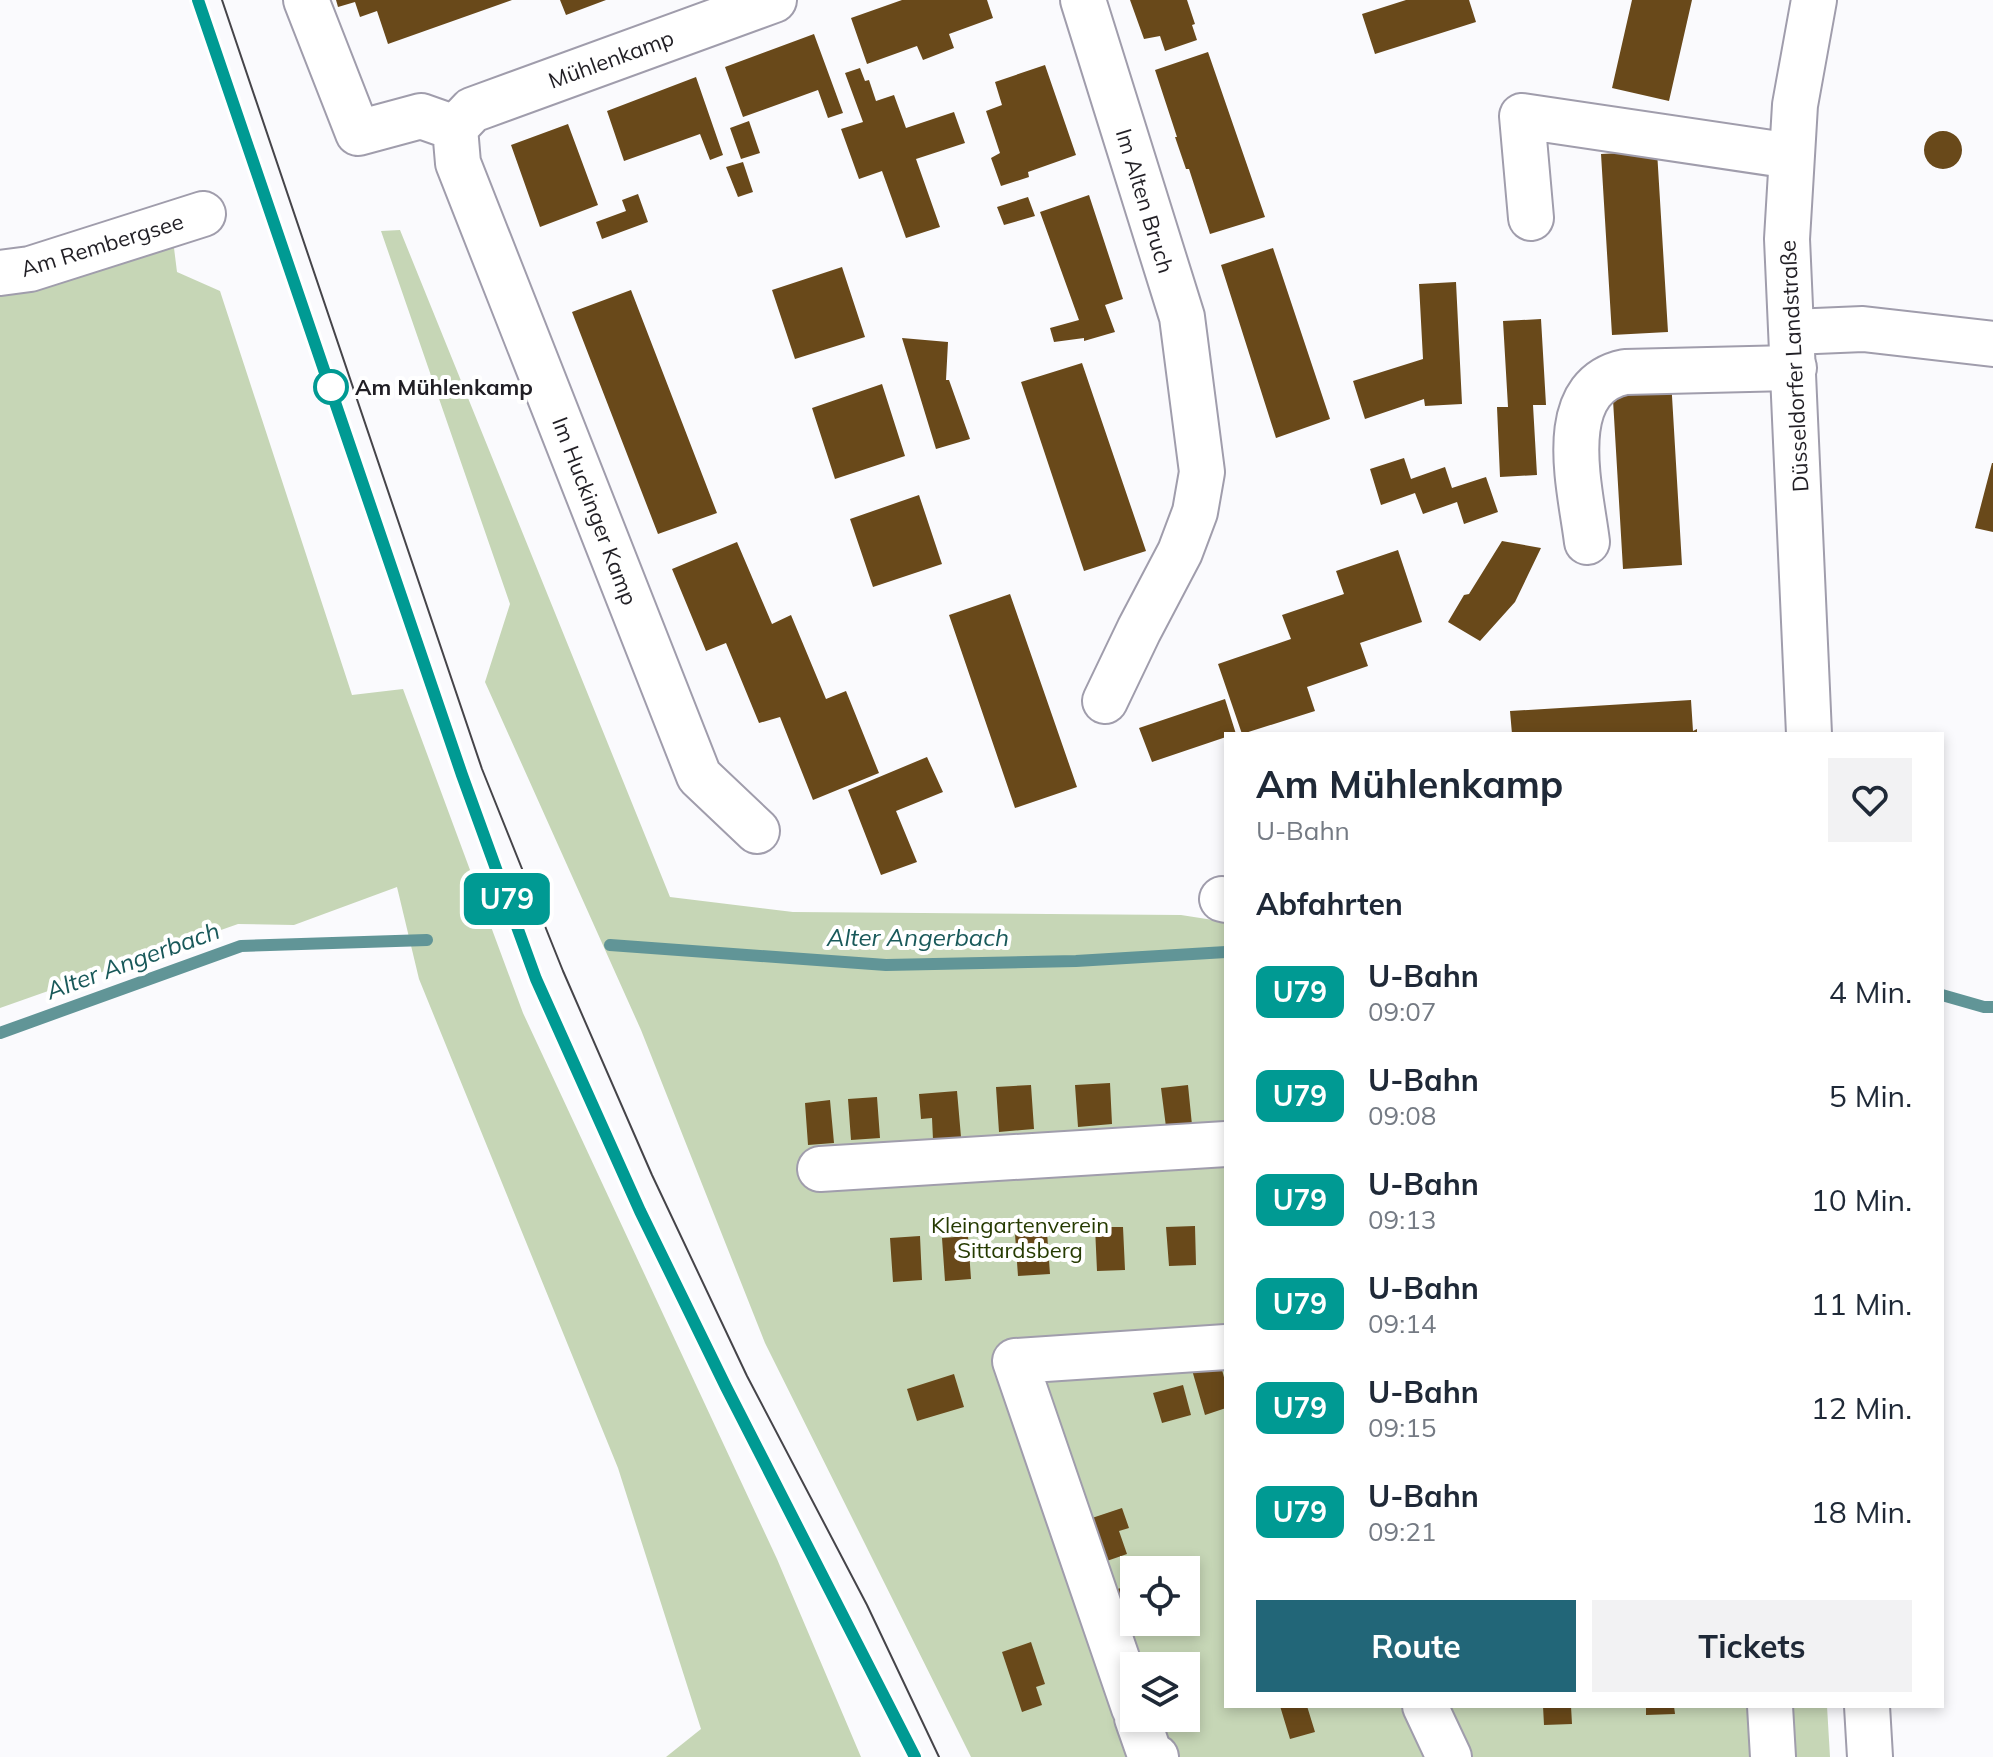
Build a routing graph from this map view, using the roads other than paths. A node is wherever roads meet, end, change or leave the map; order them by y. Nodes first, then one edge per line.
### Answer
1 (306, 0) edge
2 (774, 0) edge
3 (1083, 0) edge
4 (1814, 0) edge
5 (455, 128) junction
6 (1791, 156) junction
7 (203, 214) dead end
8 (1531, 218) dead end
9 (0, 273) edge
10 (1993, 344) edge
11 (1793, 350) junction
12 (1587, 542) dead end
13 (1105, 701) dead end
14 (1809, 732) edge
15 (757, 831) dead end
16 (1224, 1144) edge
17 (820, 1169) dead end
18 (1224, 1347) edge
19 (1120, 1667) edge
20 (1426, 1708) edge
21 (1770, 1708) edge
22 (1867, 1708) edge
23 (1142, 1732) edge
24 (1156, 1757) edge
25 (1449, 1757) edge
26 (1773, 1757) edge
27 (1870, 1757) edge

1 - 5 street
2 - 5 street, Mühlenkamp
3 - 13 street, Im Alten Bruch
4 - 6 street, Düsseldorfer Landstraße
5 - 15 street, Im Huckinger Kamp
6 - 8 street
6 - 11 street, Düsseldorfer Landstraße
7 - 9 street, Am Rembergsee
10 - 11 street
11 - 12 street
11 - 14 street, Düsseldorfer Landstraße
16 - 17 street
18 - 19 street
20 - 25 street
21 - 26 street
22 - 27 street
23 - 24 street

